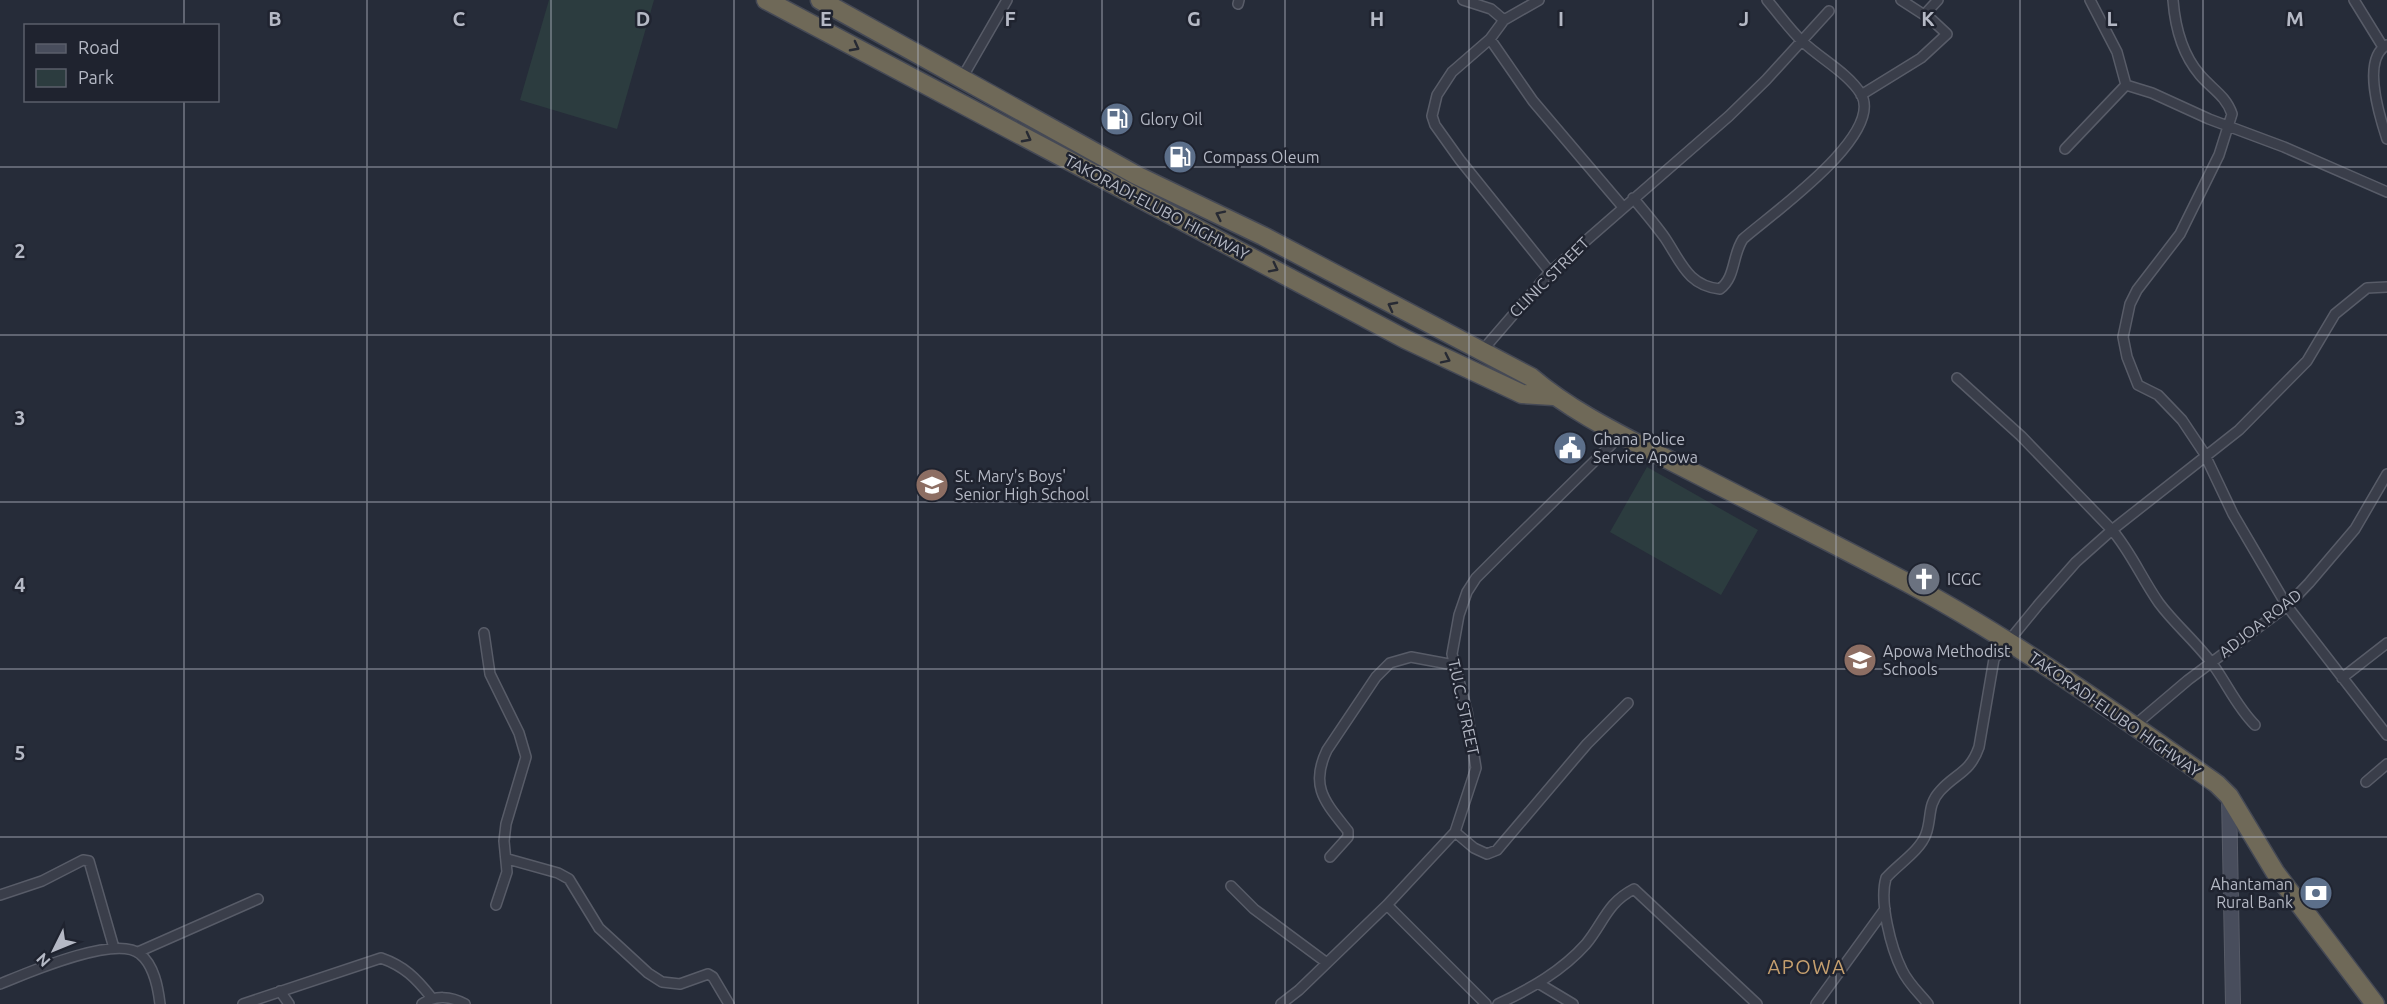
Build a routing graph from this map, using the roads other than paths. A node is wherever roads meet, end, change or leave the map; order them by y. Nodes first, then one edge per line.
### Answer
1 (766, 0) edge
2 (820, 0) edge
3 (1007, 0) edge
4 (1463, 0) edge
5 (1539, 0) edge
6 (1767, 0) edge
7 (1901, 0) edge
8 (1938, 0) edge
9 (2090, 0) edge
10 (2173, 0) edge
11 (2354, 0) edge
12 (1829, 11) dead end
13 (1925, 14) junction
14 (1504, 20) junction
15 (1490, 39) junction
16 (1801, 40) junction
17 (2385, 46) edge
18 (962, 78) junction
19 (2126, 85) junction
20 (1861, 95) junction
21 (2230, 127) junction
22 (2387, 139) edge
23 (2065, 149) dead end
24 (2387, 192) edge
25 (1633, 198) junction
26 (1623, 207) junction
27 (1550, 272) junction
28 (2387, 287) edge
29 (1481, 352) junction
30 (1957, 378) dead end
31 (1553, 396) junction
32 (1621, 435) junction
33 (2205, 459) junction
34 (2387, 474) edge
35 (2112, 530) junction
36 (2287, 606) junction
37 (484, 633) dead end
38 (2008, 641) junction
39 (2387, 643) edge
40 (2211, 662) junction
41 (1454, 665) junction
42 (2342, 678) junction
43 (1628, 703) dead end
44 (2135, 725) junction
45 (2255, 725) dead end
46 (2387, 735) edge
47 (2387, 764) edge
48 (2366, 782) dead end
49 (2229, 796) junction
50 (1455, 832) junction
51 (1330, 857) dead end
52 (508, 859) junction
53 (1231, 886) dead end
54 (0, 895) edge
55 (258, 899) dead end
56 (1387, 904) junction
57 (496, 905) dead end
58 (1885, 909) junction
59 (114, 948) junction
60 (138, 952) junction
61 (1327, 963) junction
62 (0, 984) edge
63 (1538, 984) junction
64 (280, 991) junction
65 (431, 998) junction
66 (160, 1004) edge
67 (243, 1004) edge
68 (288, 1004) edge
69 (422, 1004) edge
70 (465, 1004) edge
71 (729, 1004) edge
72 (1281, 1004) edge
73 (1486, 1004) edge
74 (1498, 1004) edge
75 (1573, 1004) edge
76 (1757, 1004) edge
77 (1816, 1004) edge
78 (1928, 1004) edge
79 (2233, 1004) edge
80 (2375, 1004) edge

1 -> 31 highway, TAKORADI-ELUBO HIGHWAY
2 - 18 highway, TAKORADI-ELUBO HIGHWAY
3 - 18 street
4 - 14 street
5 - 14 street
6 - 16 street
7 - 13 street
8 - 13 street
9 - 19 street
10 - 21 street
11 - 17 street
12 - 16 street, CLINIC STREET
13 - 20 street
14 - 15 street
15 - 26 street
15 - 27 street
16 - 20 street
16 - 25 street, CLINIC STREET
17 - 22 street
29 -> 18 highway, TAKORADI-ELUBO HIGHWAY
19 - 21 street
19 - 23 street
20 - 25 street
21 - 24 street
21 - 33 street
25 - 26 street, CLINIC STREET
26 - 27 street, CLINIC STREET
27 - 29 street, CLINIC STREET
28 - 33 street
29 - 31 highway, TAKORADI-ELUBO HIGHWAY
30 - 35 street
31 - 32 highway, TAKORADI-ELUBO HIGHWAY
32 - 38 highway, TAKORADI-ELUBO HIGHWAY
32 - 41 street, T.U.C. STREET
33 - 35 street
33 - 36 street
34 - 36 street, ADJOA ROAD
35 - 38 street
35 - 40 street
36 - 40 street, ADJOA ROAD
36 - 42 street
37 - 52 street
38 - 44 highway, TAKORADI-ELUBO HIGHWAY
38 - 58 street
39 - 42 street
40 - 44 street, ADJOA ROAD
40 - 45 street
41 - 50 street, T.U.C. STREET
41 - 51 street
42 - 46 street
43 - 50 street
44 - 49 highway, TAKORADI-ELUBO HIGHWAY
47 - 48 street
49 - 79 main road
49 - 80 highway, TAKORADI-ELUBO HIGHWAY
50 - 56 street, T.U.C. STREET
52 - 57 street
52 - 71 street
53 - 61 street
54 - 59 street
55 - 60 street
56 - 61 street, T.U.C. STREET
56 - 73 street
58 - 77 street
58 - 78 street
59 - 60 street
59 - 62 street
60 - 66 street
61 - 72 street, T.U.C. STREET
63 - 74 street
63 - 75 street
63 - 76 street
64 - 65 street
64 - 67 street
64 - 68 street
65 - 69 street
65 - 70 street

